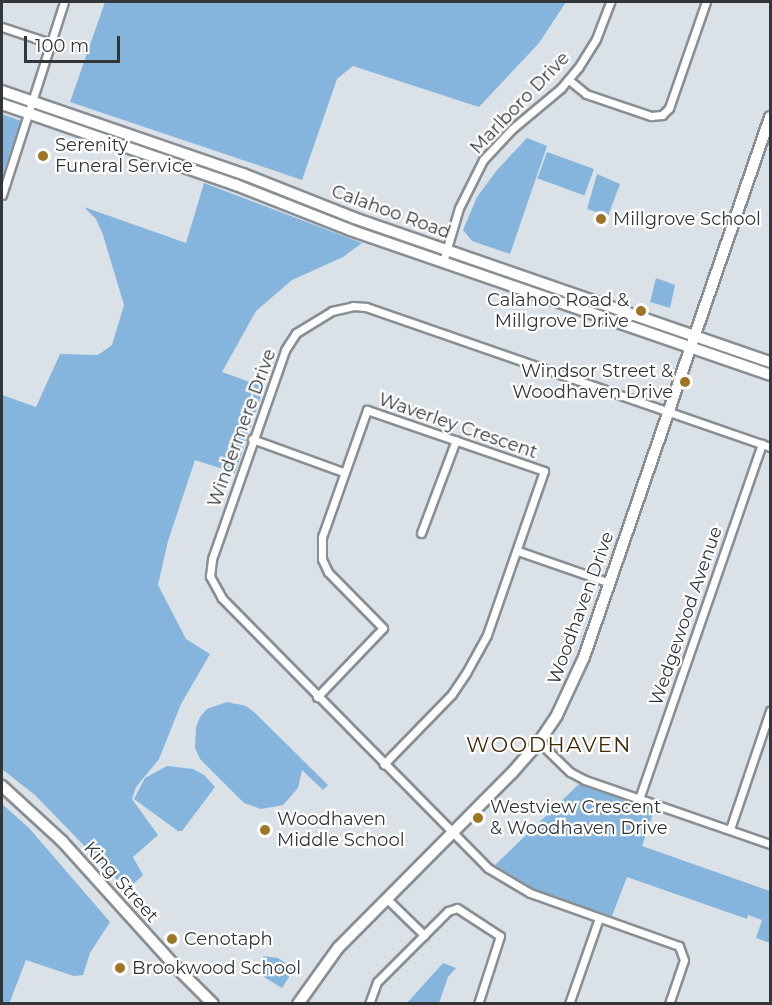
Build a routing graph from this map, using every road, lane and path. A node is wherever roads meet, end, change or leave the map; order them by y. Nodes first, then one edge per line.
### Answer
1 (64, 2) edge
2 (610, 2) edge
3 (706, 2) edge
4 (2, 27) edge
5 (50, 43) junction
6 (569, 80) junction
7 (2, 90) edge
8 (32, 101) junction
9 (2, 104) edge
10 (28, 113) junction
11 (771, 117) edge
12 (2, 195) edge
13 (446, 249) junction
14 (443, 262) junction
15 (694, 336) junction
16 (690, 348) junction
17 (771, 362) edge
18 (771, 375) edge
19 (668, 412) junction
20 (252, 439) junction
21 (456, 440) junction
22 (762, 444) junction
23 (771, 447) edge
24 (343, 472) junction
25 (421, 533) dead end
26 (518, 551) junction
27 (610, 583) junction
28 (317, 697) junction
29 (771, 711) edge
30 (539, 742) junction
31 (384, 764) junction
32 (2, 786) edge
33 (639, 799) junction
34 (730, 829) junction
35 (453, 833) junction
36 (771, 844) edge
37 (387, 898) junction
38 (599, 918) junction
39 (424, 935) junction
40 (213, 1004) edge
41 (298, 1004) edge
42 (369, 1004) edge
43 (478, 1004) edge
44 (569, 1004) edge
45 (669, 1004) edge

1 - 5 street
2 - 6 street, Marlboro Drive
3 - 6 street
4 - 5 street
5 - 8 street
6 - 13 street, Marlboro Drive
7 - 8 main road, Calahoo Road
8 - 10 street
8 - 13 main road, Calahoo Road
9 - 10 main road, Calahoo Road
10 - 12 street
10 - 14 main road, Calahoo Road
11 - 15 main road, Woodhaven Drive
13 - 14 street, Marlboro Drive
13 - 15 main road, Calahoo Road
14 - 16 main road, Calahoo Road
15 - 16 main road, Woodhaven Drive
15 - 17 main road, Calahoo Road
16 - 18 main road, Calahoo Road
16 - 19 main road, Woodhaven Drive
19 - 20 street, Windermere Drive
19 - 22 street, Windermere Drive
19 - 27 main road, Woodhaven Drive
20 - 24 street
20 - 28 street, Windermere Drive
21 - 24 street, Waverley Crescent
21 - 25 street
21 - 26 street, Waverley Crescent
22 - 23 street, Windermere Drive
22 - 33 street, Wedgewood Avenue
24 - 28 street, Waverley Crescent
26 - 27 street
26 - 31 street, Waverley Crescent
27 - 30 main road, Woodhaven Drive
28 - 31 street, Windermere Drive
29 - 34 street
30 - 33 street
30 - 35 main road, Woodhaven Drive
31 - 35 street, Windermere Drive
32 - 40 main road, King Street
33 - 34 street
34 - 36 street
35 - 37 main road, Woodhaven Drive
35 - 38 street, Windermere Drive
37 - 39 street
37 - 41 main road, Woodhaven Drive
38 - 44 street
38 - 45 street, Windermere Drive
39 - 42 street
39 - 43 street

